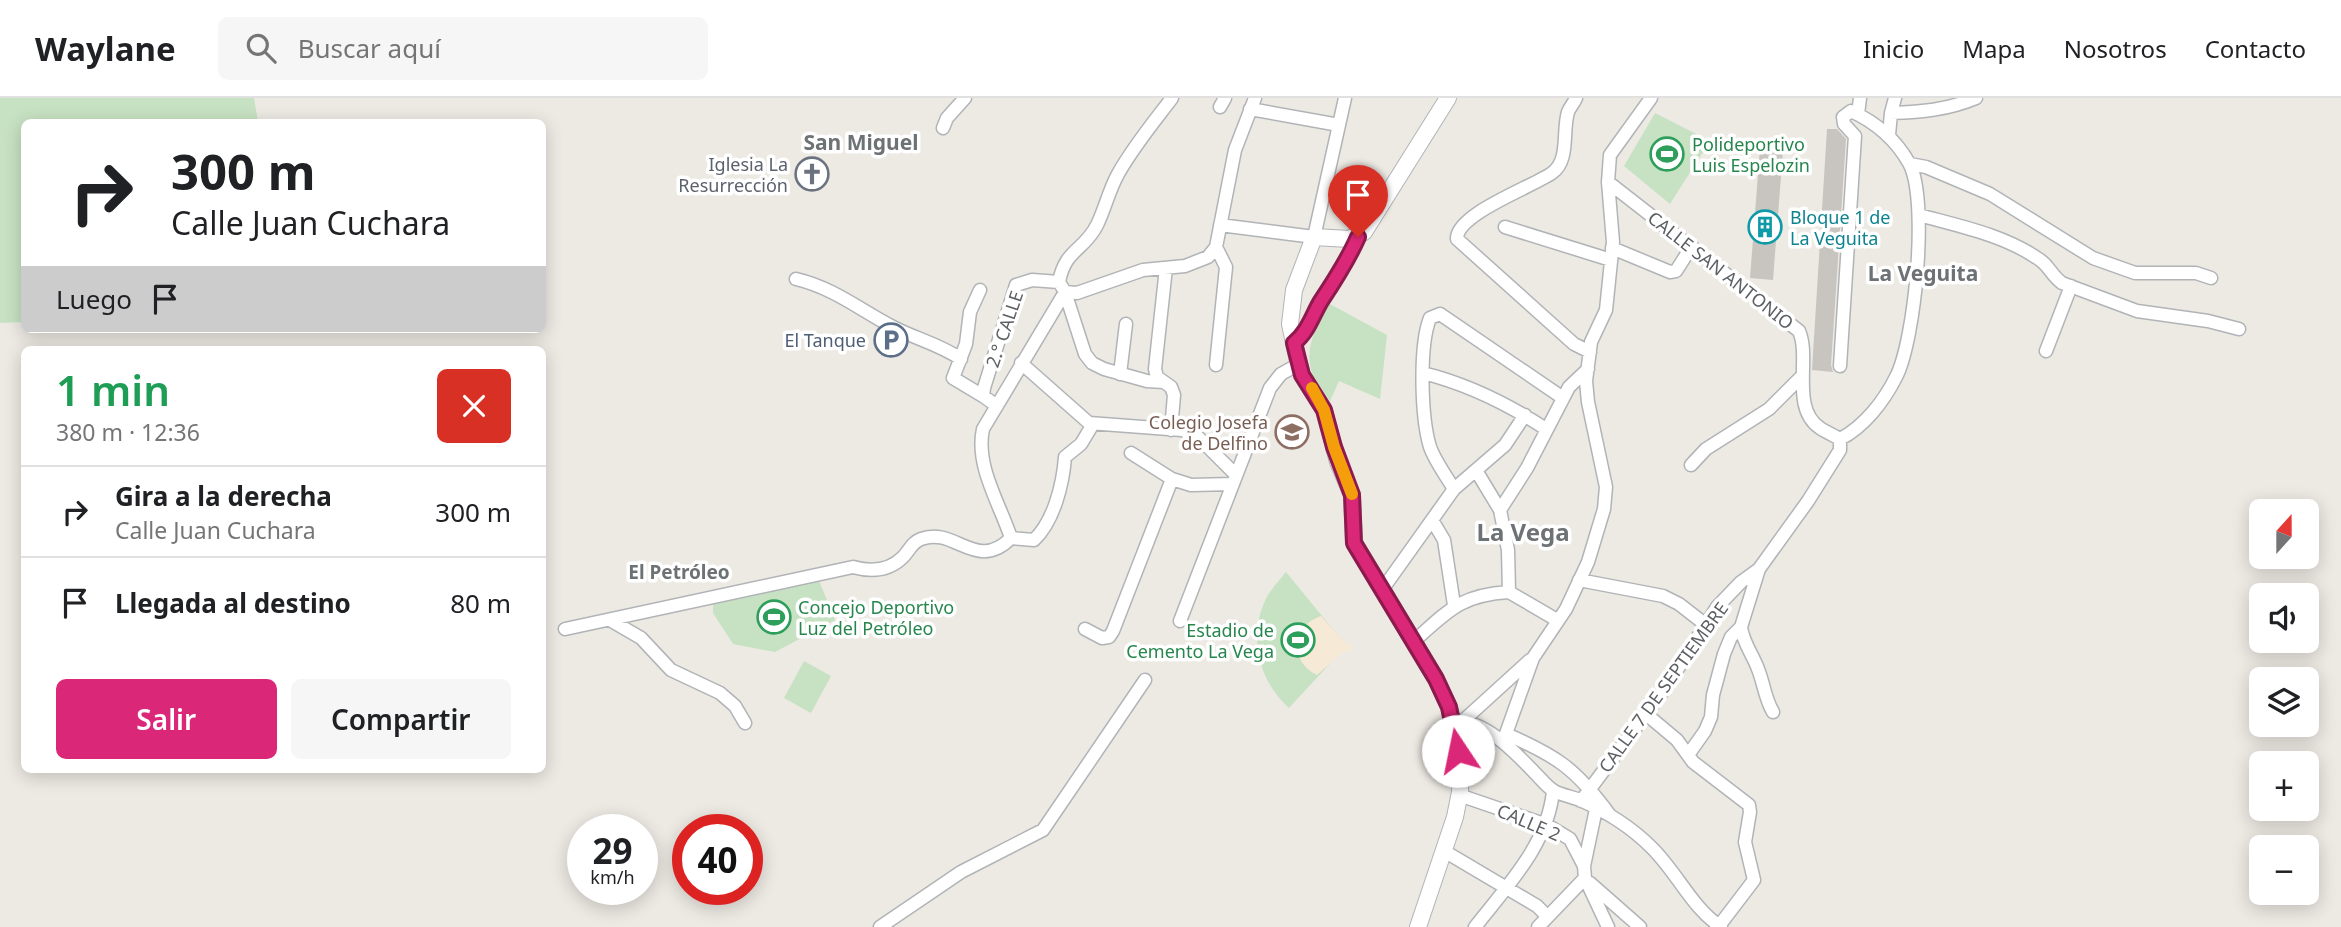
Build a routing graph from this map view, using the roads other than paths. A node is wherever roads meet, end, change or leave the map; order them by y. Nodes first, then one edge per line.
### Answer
1 (965, 98) edge
2 (1172, 98) edge
3 (1345, 98) edge
4 (1448, 98) edge
5 (1576, 98) edge
6 (1651, 98) edge
7 (1860, 98) edge
8 (1895, 98) edge
9 (1976, 98) edge
10 (1253, 104) edge
11 (1891, 113) junction
12 (1858, 114) junction
13 (1339, 125) junction
14 (943, 128) dead end
15 (1889, 135) junction
16 (1910, 164) junction
17 (1608, 183) junction
18 (1919, 215) junction
19 (1220, 225) junction
20 (1505, 227) dead end
21 (1314, 237) junction
22 (1358, 237) junction
23 (1692, 246) junction
24 (1216, 247) junction
25 (1611, 254) junction
26 (1166, 268) junction
27 (2211, 278) dead end
28 (796, 279) dead end
29 (2071, 286) junction
30 (1062, 287) junction
31 (980, 290) dead end
32 (1126, 324) dead end
33 (2239, 329) dead end
34 (1294, 343) junction
35 (2046, 351) dead end
36 (1590, 352) junction
37 (961, 359) junction
38 (1021, 363) junction
39 (1299, 364) junction
40 (1216, 365) dead end
41 (1840, 366) dead end
42 (1588, 368) junction
43 (1423, 373) junction
44 (1121, 374) junction
45 (1802, 376) junction
46 (1164, 382) junction
47 (983, 396) junction
48 (1563, 398) junction
49 (997, 406) junction
50 (1525, 415) junction
51 (1093, 424) junction
52 (1171, 429) junction
53 (1546, 429) junction
54 (1840, 439) junction
55 (1132, 453) dead end
56 (1692, 465) dead end
57 (1477, 472) junction
58 (1172, 478) junction
59 (1235, 479) junction
60 (1454, 489) junction
61 (1500, 510) junction
62 (1432, 520) junction
63 (1011, 538) junction
64 (1759, 569) junction
65 (1579, 580) junction
66 (1382, 590) junction
67 (1509, 592) junction
68 (1454, 605) junction
69 (610, 620) junction
70 (1557, 620) junction
71 (1180, 621) dead end
72 (1706, 625) junction
73 (1741, 627) junction
74 (565, 629) dead end
75 (1086, 629) dead end
76 (1413, 642) junction
77 (1533, 658) junction
78 (1145, 680) dead end
79 (1773, 712) dead end
80 (1646, 714) junction
81 (1458, 720) junction
82 (745, 723) dead end
83 (1505, 738) junction
84 (1688, 755) junction
85 (1590, 788) junction
86 (1553, 791) junction
87 (1460, 795) junction
88 (1581, 801) junction
89 (1596, 809) junction
90 (1612, 818) junction
91 (1547, 825) junction
92 (1444, 851) junction
93 (1585, 872) junction
94 (1506, 887) junction
95 (1546, 915) junction
96 (1720, 926) edge
97 (880, 927) edge
98 (1418, 927) edge
99 (1475, 927) edge
100 (1538, 927) edge
101 (1608, 927) edge
102 (1640, 927) edge

1 - 14 street
2 - 30 street
3 - 13 street
4 - 22 street
5 - 36 street
6 - 17 street
7 - 12 street
8 - 11 street
9 - 11 street
10 - 13 street
10 - 19 street
11 - 15 street
12 - 15 street
12 - 41 street
13 - 21 street
15 - 16 street
16 - 18 street
16 - 27 street
17 - 23 street, CALLE SAN ANTONIO
17 - 25 street
18 - 29 street
18 - 54 street
19 - 21 street
19 - 24 street
20 - 25 street
21 - 22 street
21 - 34 street
22 - 34 street
23 - 25 street
23 - 45 street, CALLE SAN ANTONIO
24 - 26 street
24 - 40 street
25 - 36 street
26 - 30 street
26 - 46 street
28 - 37 street
29 - 33 street
29 - 35 street
30 - 38 street
30 - 44 street
30 - 47 street, 2.° CALLE
31 - 37 street
32 - 44 street
34 - 39 street
36 - 42 street
37 - 47 street
38 - 49 street
38 - 51 street
39 - 59 street
39 - 66 street
42 - 48 street
42 - 65 street
43 - 48 street
43 - 50 street
43 - 60 street
44 - 46 street
45 - 54 street, CALLE SAN ANTONIO
45 - 56 street
46 - 52 street
47 - 49 street
48 - 53 street
49 - 63 street
50 - 53 street
50 - 57 street
51 - 52 street
51 - 63 street
52 - 59 street
53 - 61 street
54 - 64 street, CALLE 7 DE SEPTIEMBRE
55 - 58 street
57 - 60 street
57 - 61 street
58 - 59 street
58 - 75 street
59 - 71 street
60 - 62 street
61 - 67 street
62 - 66 street
62 - 68 street
63 - 69 street
64 - 72 street, CALLE 7 DE SEPTIEMBRE
64 - 73 street
65 - 70 street
65 - 72 street
66 - 76 street
67 - 68 street
67 - 70 street
68 - 76 street
69 - 74 street
69 - 82 street
70 - 77 street
72 - 80 street, CALLE 7 DE SEPTIEMBRE
73 - 79 street
73 - 84 street
76 - 81 street
77 - 81 street
77 - 83 street
78 - 97 street
80 - 84 street
80 - 85 street, CALLE 7 DE SEPTIEMBRE
81 - 83 street
81 - 87 street
83 - 85 street
83 - 86 street
84 - 96 street
85 - 88 street, CALLE 7 DE SEPTIEMBRE
85 - 90 street
86 - 88 street
86 - 91 street
87 - 91 street, CALLE 2
87 - 92 street
88 - 89 street
89 - 90 street
89 - 93 street
90 - 96 street
91 - 93 street, CALLE 2
91 - 94 street
92 - 94 street
92 - 98 street
93 - 95 street
93 - 101 street
93 - 102 street
94 - 95 street
94 - 99 street
95 - 100 street

